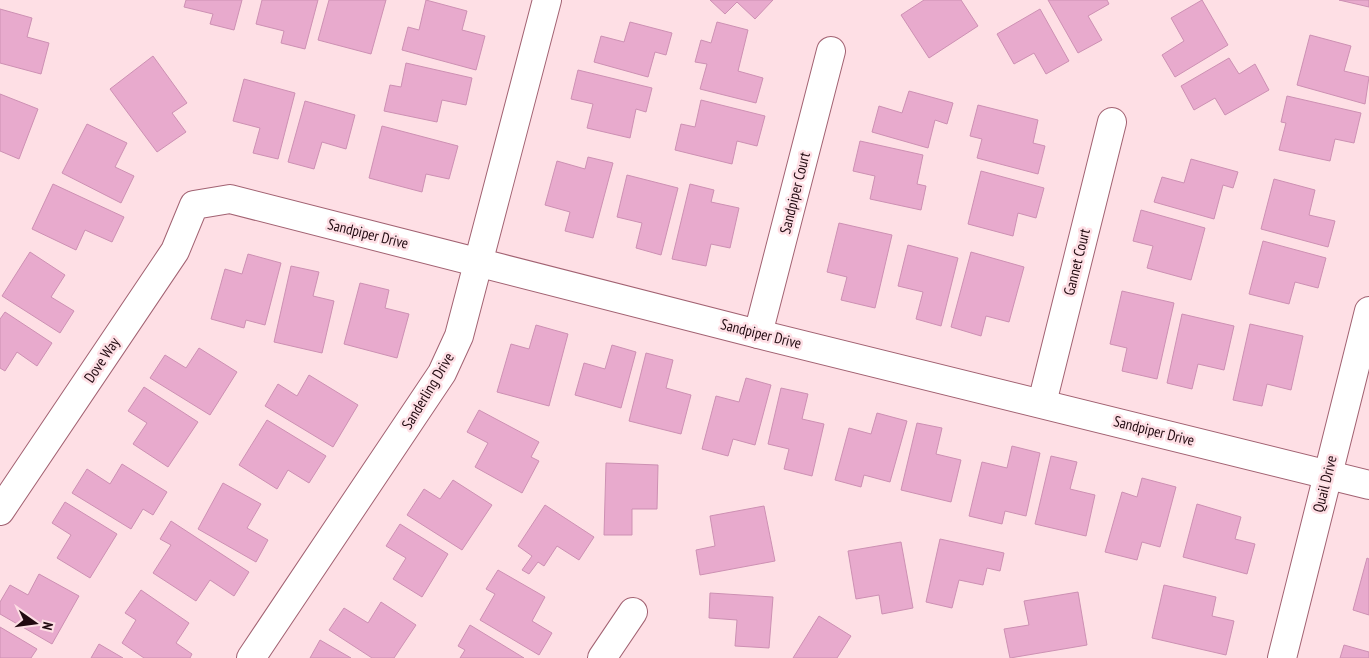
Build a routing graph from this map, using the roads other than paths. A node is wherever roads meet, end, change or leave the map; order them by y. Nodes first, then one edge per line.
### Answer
1 (547, 0) edge
2 (831, 51) dead end
3 (1112, 122) dead end
4 (194, 204) joint
5 (480, 262) junction
6 (1369, 311) edge
7 (758, 334) junction
8 (1042, 403) junction
9 (1328, 475) junction
10 (1369, 486) edge
11 (0, 511) edge
12 (633, 612) dead end
13 (251, 658) edge
14 (602, 658) edge
15 (1282, 658) edge

1 - 5 street, Sanderling Drive
2 - 7 street, Sandpiper Court
3 - 8 street, Gannet Court
4 - 5 street, Sandpiper Drive
4 - 11 street, Dove Way
5 - 7 street, Sandpiper Drive
5 - 13 street, Sanderling Drive
6 - 9 street, Quail Drive
7 - 8 street, Sandpiper Drive
8 - 9 street, Sandpiper Drive
9 - 10 street, Sandpiper Drive
9 - 15 street, Quail Drive
12 - 14 street

